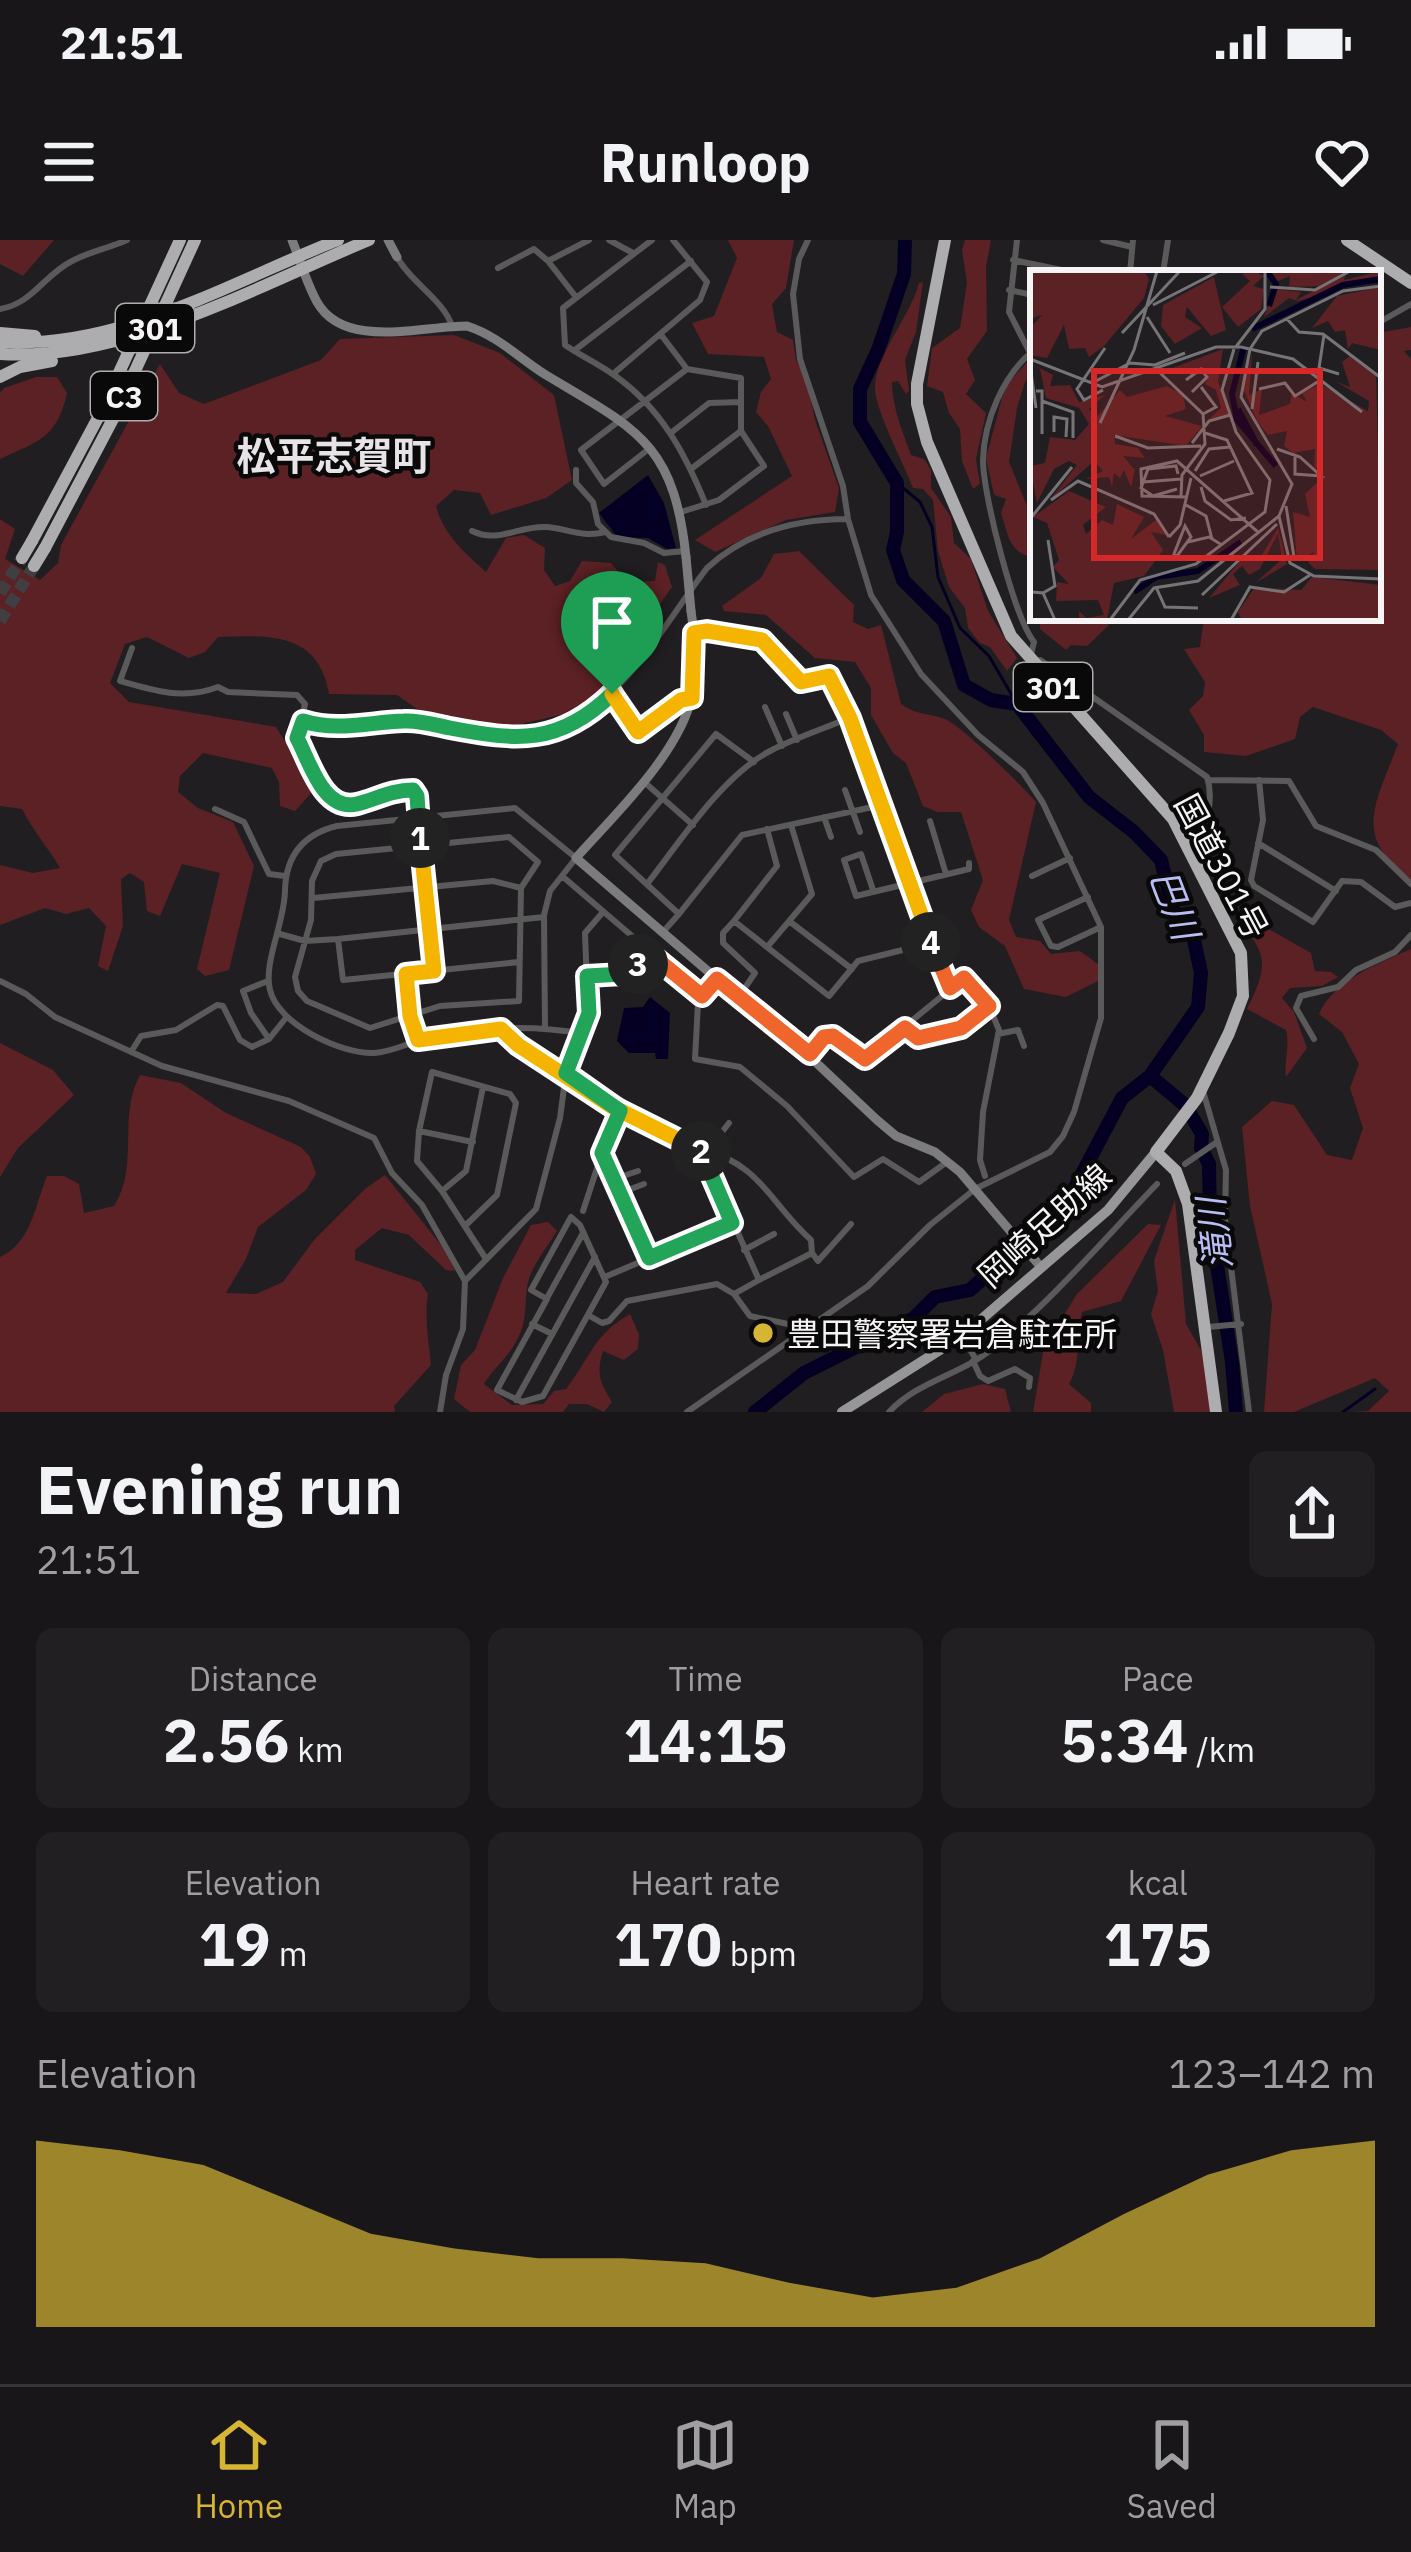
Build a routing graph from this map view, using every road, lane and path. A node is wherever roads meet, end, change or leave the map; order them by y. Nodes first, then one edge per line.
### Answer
1 (127, 240) edge
2 (180, 240) edge
3 (195, 240) edge
4 (292, 240) edge
5 (338, 240) edge
6 (368, 240) edge
7 (388, 240) edge
8 (589, 240) edge
9 (609, 240) edge
10 (652, 240) edge
11 (674, 240) edge
12 (808, 240) edge
13 (945, 240) edge
14 (1017, 240) edge
15 (1102, 240) edge
16 (1168, 240) edge
17 (1347, 240) edge
18 (1132, 243) edge
19 (633, 254) junction
20 (397, 257) joint
21 (1013, 260) junction
22 (300, 261) junction
23 (548, 261) junction
24 (692, 261) junction
25 (498, 268) dead end
26 (1059, 270) edge
27 (1163, 270) edge
28 (1380, 270) edge
29 (1382, 272) edge
30 (1411, 283) edge
31 (1009, 290) junction
32 (1030, 294) edge
33 (575, 297) junction
34 (181, 304) junction
35 (1411, 304) edge
36 (0, 309) edge
37 (1381, 320) edge
38 (452, 326) junction
39 (0, 333) edge
40 (662, 336) junction
41 (134, 337) junction
42 (0, 342) edge
43 (1030, 350) edge
44 (574, 351) junction
45 (1030, 353) edge
46 (0, 354) edge
47 (687, 369) junction
48 (614, 374) junction
49 (0, 377) edge
50 (644, 399) junction
51 (741, 402) junction
52 (621, 418) junction
53 (741, 431) junction
54 (672, 432) junction
55 (650, 448) junction
56 (692, 469) junction
57 (576, 470) dead end
58 (706, 505) junction
59 (681, 512) junction
60 (848, 519) junction
61 (472, 531) dead end
62 (605, 532) junction
63 (38, 545) junction
64 (686, 554) junction
65 (28, 562) tunnel mouth
66 (694, 633) junction
67 (132, 649) dead end
68 (1031, 663) junction
69 (612, 694) junction
70 (692, 698) junction
71 (765, 707) dead end
72 (786, 714) dead end
73 (850, 718) junction
74 (303, 721) junction
75 (797, 740) junction
76 (782, 746) junction
77 (754, 762) junction
78 (1208, 780) junction
79 (1259, 780) junction
80 (643, 782) junction
81 (845, 790) dead end
82 (663, 799) junction
83 (882, 805) junction
84 (215, 809) dead end
85 (853, 811) junction
86 (824, 817) junction
87 (419, 819) junction
88 (930, 821) dead end
89 (790, 824) junction
90 (693, 825) junction
91 (767, 829) junction
92 (860, 832) dead end
93 (831, 837) dead end
94 (1258, 843) junction
95 (1188, 844) junction
96 (421, 846) junction
97 (576, 858) junction
98 (1070, 858) junction
99 (969, 863) dead end
100 (946, 874) junction
101 (285, 876) junction
102 (562, 876) junction
103 (1032, 876) dead end
104 (910, 883) junction
105 (647, 884) junction
106 (1411, 884) edge
107 (426, 887) junction
108 (521, 888) junction
109 (873, 890) junction
110 (1336, 891) junction
111 (1088, 897) junction
112 (313, 898) junction
113 (1411, 903) edge
114 (603, 912) junction
115 (679, 914) junction
116 (544, 917) junction
117 (520, 920) junction
118 (734, 921) junction
119 (789, 921) junction
120 (1101, 927) junction
121 (430, 929) junction
122 (663, 932) junction
123 (280, 934) junction
124 (1411, 935) edge
125 (338, 939) junction
126 (305, 941) junction
127 (932, 943) junction
128 (768, 946) junction
129 (648, 952) junction
130 (520, 962) junction
131 (852, 970) junction
132 (434, 971) junction
133 (406, 974) junction
134 (587, 976) junction
135 (717, 979) junction
136 (0, 981) edge
137 (268, 981) junction
138 (950, 988) junction
139 (702, 996) junction
140 (739, 997) junction
141 (989, 1006) junction
142 (410, 1016) junction
143 (285, 1019) junction
144 (545, 1027) junction
145 (905, 1028) junction
146 (501, 1029) junction
147 (583, 1034) junction
148 (998, 1034) junction
149 (269, 1039) junction
150 (1314, 1039) dead end
151 (418, 1040) junction
152 (1024, 1046) dead end
153 (131, 1052) junction
154 (810, 1054) junction
155 (566, 1073) junction
156 (483, 1086) junction
157 (1200, 1094) junction
158 (620, 1111) junction
159 (729, 1123) dead end
160 (418, 1132) junction
161 (473, 1142) junction
162 (1214, 1143) junction
163 (704, 1149) junction
164 (602, 1153) junction
165 (1156, 1153) junction
166 (947, 1162) junction
167 (1185, 1164) dead end
168 (638, 1171) dead end
169 (986, 1176) dead end
170 (614, 1179) junction
171 (644, 1184) dead end
172 (1156, 1184) dead end
173 (442, 1191) junction
174 (978, 1192) junction
175 (620, 1193) junction
176 (583, 1211) dead end
177 (732, 1223) junction
178 (850, 1224) dead end
179 (466, 1225) junction
180 (583, 1233) junction
181 (774, 1234) dead end
182 (1073, 1239) junction
183 (744, 1250) junction
184 (812, 1253) junction
185 (1090, 1256) junction
186 (595, 1257) junction
187 (649, 1258) junction
188 (486, 1259) junction
189 (1036, 1261) junction
190 (607, 1276) junction
191 (759, 1280) junction
192 (466, 1281) junction
193 (734, 1294) junction
194 (547, 1299) junction
195 (588, 1315) junction
196 (532, 1324) junction
197 (1240, 1324) junction
198 (1208, 1327) junction
199 (554, 1330) junction
200 (799, 1332) junction
201 (575, 1336) junction
202 (962, 1336) junction
203 (974, 1361) junction
204 (1029, 1387) dead end
205 (516, 1400) junction
206 (440, 1412) edge
207 (687, 1412) edge
208 (842, 1412) edge
209 (889, 1412) edge
210 (1216, 1412) edge
211 (1249, 1412) edge

1 - 36 street
2 - 63 highway, C3, bridge
3 - 63 highway, C3, bridge
4 - 22 street
5 - 22 highway, 301
6 - 22 highway, 301
7 - 20 street
8 - 23 street
9 - 19 street
10 - 19 street
11 - 24 street
12 - 60 street
13 - 68 highway, 国道301号 / 301
14 - 21 street
15 - 18 street
16 - 27 street
17 - 28 highway
19 - 33 street
20 - 38 street
21 - 26 street
21 - 31 street
22 - 34 highway, 301
22 - 38 street
22 - 41 highway, 301
23 - 25 street
23 - 33 street
24 - 40 street
24 - 44 street
29 - 30 highway
31 - 32 street
31 - 43 street
33 - 44 street
34 - 39 highway
34 - 42 highway, 301
35 - 37 street
38 - 52 street
40 - 47 street
40 - 48 street
41 - 46 highway, 301
41 - 49 highway
44 - 48 street
45 - 68 street
47 - 50 street
47 - 51 street
48 - 50 street
50 - 52 street
50 - 54 street
51 - 53 street
51 - 54 street
52 - 55 street
52 - 55 street
53 - 56 street
53 - 58 street
54 - 56 street
55 - 59 street
56 - 58 street
57 - 62 street
58 - 59 street
59 - 64 street
60 - 69 street
60 - 98 street
61 - 62 street
62 - 64 street
63 - 65 highway, C3
64 - 66 street, bridge
66 - 70 street
66 - 73 street
67 - 74 street
68 - 78 street
68 - 95 highway, 国道301号 / 301
69 - 70 street
69 - 74 street
70 - 80 street
71 - 76 street
72 - 75 street
73 - 75 street
73 - 83 street
74 - 87 street
75 - 76 street
76 - 77 street
77 - 82 street
77 - 90 street
78 - 79 street
78 - 95 street
79 - 94 street
79 - 106 street
80 - 82 street
80 - 97 street
81 - 85 street
82 - 90 street
82 - 105 street
83 - 85 street
83 - 104 street
84 - 101 street
85 - 86 street
85 - 92 street
86 - 89 street
86 - 93 street
87 - 96 street
87 - 97 street
87 - 101 street
88 - 100 street
89 - 91 street
89 - 119 street
90 - 105 street
91 - 115 street
91 - 118 street
94 - 110 street
94 - 110 street
95 - 157 highway, 国道301号 / 301
96 - 107 street
96 - 108 street
96 - 112 street
97 - 102 street
97 - 122 street
98 - 103 street
98 - 111 street
99 - 100 street
100 - 104 street
101 - 123 street
102 - 114 street
102 - 116 street
104 - 109 street
104 - 127 street
105 - 115 street
107 - 108 street
107 - 112 street
107 - 121 street
108 - 117 street
109 - 109 street
110 - 113 street
111 - 120 street
111 - 120 street
112 - 126 street
114 - 129 street
114 - 134 street
115 - 122 street
116 - 117 street
116 - 144 street
117 - 121 street
117 - 130 street
118 - 128 street
118 - 140 street
119 - 128 street
119 - 131 street
120 - 174 street
121 - 125 street
121 - 132 street
122 - 135 street
123 - 126 street
123 - 137 street
124 - 150 street
125 - 126 street
125 - 133 street
126 - 142 street
127 - 131 street
127 - 138 street
128 - 131 street
129 - 134 street
129 - 139 street
130 - 132 street
130 - 142 street
132 - 133 street
133 - 142 street
134 - 147 street
135 - 139 street
135 - 140 street
136 - 153 street
137 - 143 street
137 - 149 street
138 - 141 street
138 - 145 street
139 - 166 street
140 - 154 street
141 - 145 street
141 - 148 street
142 - 151 street
143 - 149 street
143 - 151 street
144 - 146 street
144 - 147 street
145 - 154 street
146 - 151 street
146 - 155 street
147 - 155 street
148 - 152 street
148 - 169 street
149 - 153 street
153 - 192 street
154 - 166 street
155 - 158 street
155 - 188 street
156 - 160 street
156 - 161 street
156 - 179 street
157 - 162 street
157 - 165 highway, 国道301号 / 301
158 - 163 street
158 - 164 street
159 - 163 street
160 - 161 street
160 - 173 street
161 - 173 street
162 - 167 street
162 - 197 street
163 - 177 street
163 - 184 street
164 - 170 street
164 - 176 street
165 - 182 main road, 岡崎足助線
165 - 198 highway
166 - 174 street
168 - 170 street
170 - 175 street
171 - 175 street
172 - 185 street
173 - 179 street
174 - 189 street
174 - 200 street
175 - 187 street
177 - 183 street
177 - 187 street
178 - 184 street
179 - 188 street
180 - 186 street
180 - 194 street
180 - 194 street
181 - 183 street
182 - 185 street
182 - 189 main road, 岡崎足助線
183 - 191 street
184 - 191 street
185 - 203 street
186 - 190 street
186 - 199 street
187 - 190 street
188 - 192 street
189 - 202 main road, 岡崎足助線
190 - 195 street
191 - 193 street
192 - 206 street
193 - 195 street
193 - 200 street
194 - 196 street
195 - 201 street
196 - 199 street
196 - 205 street
197 - 198 street
197 - 211 street
198 - 210 highway
199 - 201 street
199 - 205 street
200 - 207 street
201 - 205 street
202 - 203 street
202 - 208 main road, 岡崎足助線
203 - 204 street
203 - 209 street

